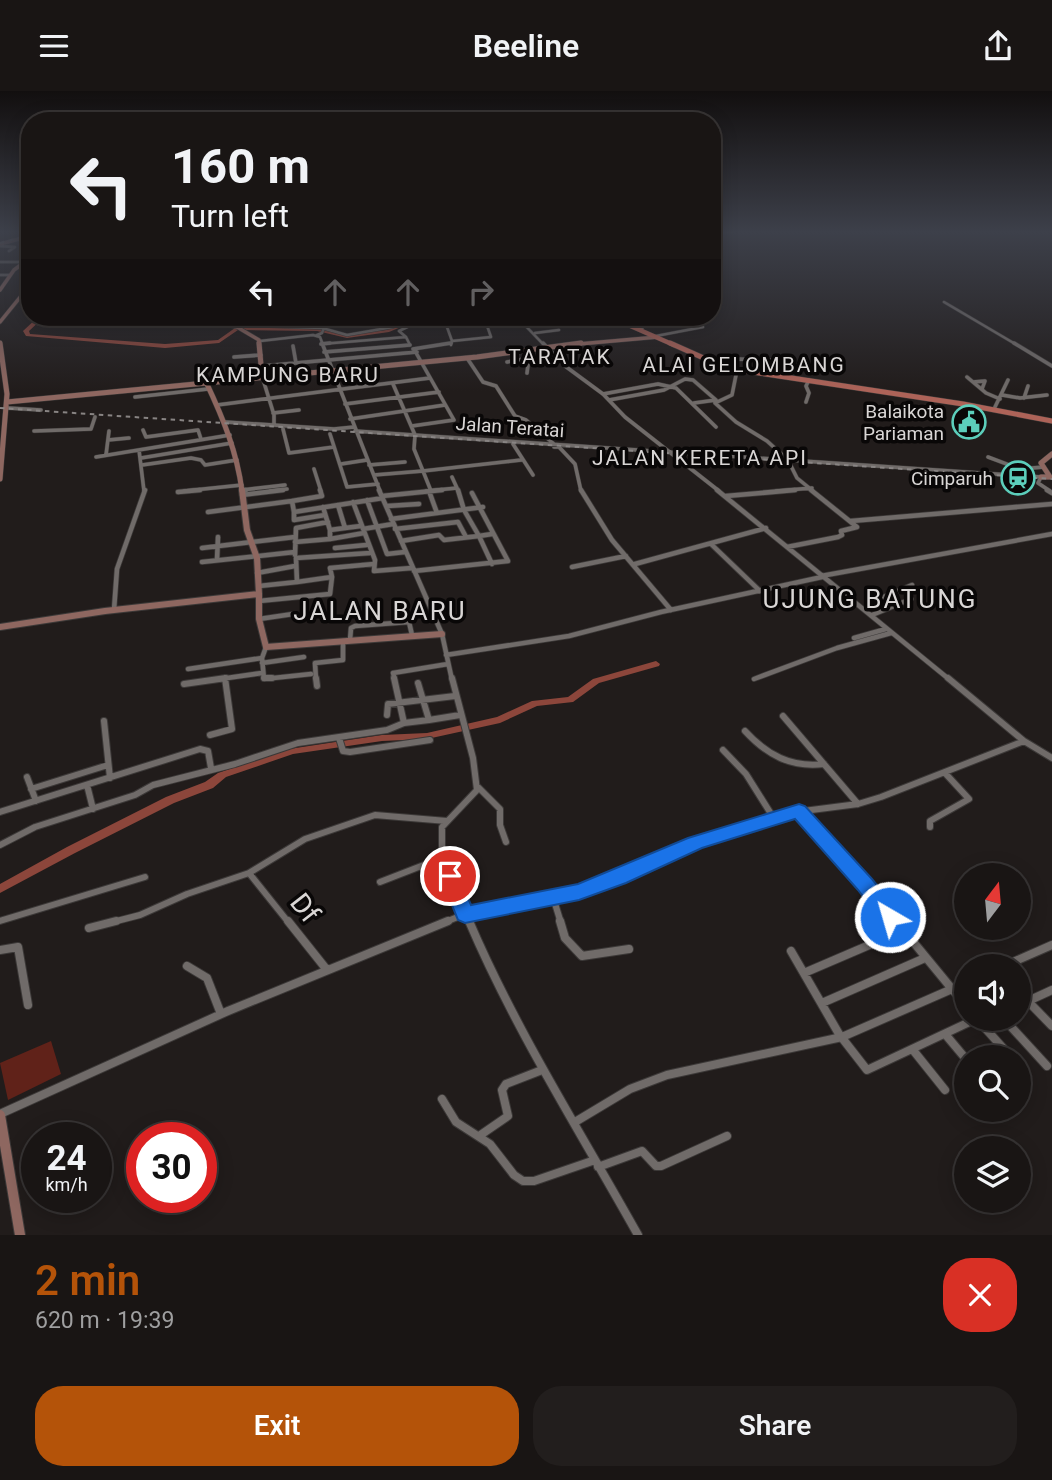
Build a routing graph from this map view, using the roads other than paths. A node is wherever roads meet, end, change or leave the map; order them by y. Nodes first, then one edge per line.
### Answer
1 (21, 296) edge
2 (944, 302) dead end
3 (0, 322) edge
4 (234, 326) edge
5 (282, 326) edge
6 (324, 326) edge
7 (409, 326) edge
8 (453, 326) edge
9 (487, 326) edge
10 (527, 326) edge
11 (632, 326) edge
12 (635, 326) edge
13 (643, 326) edge
14 (393, 327) dead end
15 (703, 327) dead end
16 (322, 329) junction
17 (642, 329) junction
18 (559, 330) dead end
19 (535, 333) junction
20 (317, 335) junction
21 (406, 337) junction
22 (656, 337) junction
23 (260, 341) junction
24 (452, 341) junction
25 (0, 343) edge
26 (321, 344) junction
27 (293, 347) dead end
28 (547, 347) junction
29 (324, 352) junction
30 (417, 352) junction
31 (555, 354) junction
32 (261, 355) junction
33 (695, 356) junction
34 (234, 357) dead end
35 (467, 358) junction
36 (522, 359) junction
37 (327, 360) junction
38 (424, 362) junction
39 (506, 362) dead end
40 (296, 363) junction
41 (262, 366) junction
42 (725, 366) junction
43 (1052, 366) edge
44 (331, 370) junction
45 (737, 370) junction
46 (756, 372) junction
47 (527, 373) dead end
48 (262, 375) junction
49 (782, 375) junction
50 (967, 377) dead end
51 (430, 378) junction
52 (655, 378) dead end
53 (809, 380) junction
54 (1008, 380) dead end
55 (973, 381) junction
56 (828, 383) junction
57 (393, 384) junction
58 (662, 384) junction
59 (207, 386) junction
60 (1028, 386) dead end
61 (672, 387) junction
62 (982, 389) junction
63 (339, 391) junction
64 (439, 392) junction
65 (603, 394) junction
66 (1047, 395) dead end
67 (135, 397) dead end
68 (399, 397) junction
69 (1001, 397) junction
70 (1024, 398) junction
71 (268, 399) junction
72 (609, 400) junction
73 (716, 400) junction
74 (806, 401) dead end
75 (694, 403) junction
76 (345, 404) junction
77 (8, 405) junction
78 (216, 405) junction
79 (445, 405) junction
80 (974, 405) junction
81 (0, 406) edge
82 (995, 408) junction
83 (41, 410) dead end
84 (299, 410) dead end
85 (406, 411) junction
86 (273, 414) junction
87 (1031, 416) junction
88 (95, 417) dead end
89 (350, 419) junction
90 (1052, 420) edge
91 (225, 422) junction
92 (274, 425) junction
93 (412, 426) junction
94 (716, 427) dead end
95 (283, 429) dead end
96 (143, 430) dead end
97 (34, 431) dead end
98 (109, 431) dead end
99 (355, 431) junction
100 (330, 434) dead end
101 (230, 435) junction
102 (414, 436) junction
103 (2, 438) edge
104 (129, 438) dead end
105 (201, 439) junction
106 (108, 440) junction
107 (232, 443) junction
108 (513, 444) junction
109 (554, 445) junction
110 (1, 446) edge
111 (334, 447) junction
112 (139, 450) junction
113 (670, 453) junction
114 (1052, 454) edge
115 (106, 455) junction
116 (96, 457) dead end
117 (988, 457) dead end
118 (141, 458) junction
119 (237, 460) junction
120 (521, 460) junction
121 (788, 460) junction
122 (368, 462) junction
123 (405, 462) dead end
124 (341, 464) junction
125 (142, 465) junction
126 (1044, 467) junction
127 (314, 469) dead end
128 (1020, 469) junction
129 (423, 471) junction
130 (1005, 472) dead end
131 (374, 475) junction
132 (533, 475) dead end
133 (1051, 475) edge
134 (1041, 477) junction
135 (452, 478) dead end
136 (0, 479) edge
137 (378, 485) junction
138 (286, 487) dead end
139 (457, 488) junction
140 (812, 488) junction
141 (242, 490) junction
142 (430, 491) junction
143 (178, 492) dead end
144 (472, 493) dead end
145 (1052, 493) edge
146 (725, 496) junction
147 (382, 497) junction
148 (368, 500) junction
149 (292, 501) junction
150 (353, 502) junction
151 (419, 504) dead end
152 (1052, 504) edge
153 (338, 505) junction
154 (387, 506) junction
155 (245, 507) junction
156 (323, 507) junction
157 (483, 507) junction
158 (464, 510) junction
159 (208, 512) dead end
160 (293, 512) junction
161 (437, 513) junction
162 (325, 515) junction
163 (328, 521) junction
164 (851, 521) junction
165 (393, 524) junction
166 (430, 525) junction
167 (377, 527) junction
168 (345, 528) junction
169 (363, 529) junction
170 (766, 529) junction
171 (330, 530) junction
172 (492, 534) junction
173 (1052, 534) edge
174 (350, 535) junction
175 (435, 536) junction
176 (479, 536) junction
177 (218, 537) dead end
178 (466, 537) junction
179 (295, 539) junction
180 (330, 539) junction
181 (401, 541) junction
182 (252, 542) junction
183 (711, 544) junction
184 (366, 545) junction
185 (218, 546) junction
186 (351, 546) junction
187 (787, 547) junction
188 (202, 548) dead end
189 (335, 548) dead end
190 (405, 552) junction
191 (371, 554) junction
192 (387, 554) junction
193 (295, 555) junction
194 (626, 556) junction
195 (255, 557) junction
196 (330, 557) junction
197 (218, 560) junction
198 (202, 562) dead end
199 (374, 564) junction
200 (492, 564) junction
201 (635, 564) junction
202 (295, 566) junction
203 (572, 567) dead end
204 (330, 568) junction
205 (413, 570) junction
206 (257, 573) junction
207 (332, 577) junction
208 (822, 577) junction
209 (298, 582) junction
210 (912, 585) dead end
211 (760, 591) junction
212 (259, 594) junction
213 (911, 599) dead end
214 (865, 609) junction
215 (114, 610) junction
216 (671, 610) junction
217 (293, 614) dead end
218 (872, 615) junction
219 (259, 619) junction
220 (370, 625) junction
221 (0, 627) edge
222 (888, 631) junction
223 (442, 634) junction
224 (412, 635) junction
225 (854, 638) dead end
226 (368, 639) junction
227 (347, 640) junction
228 (265, 647) junction
229 (446, 655) junction
230 (304, 657) dead end
231 (262, 661) junction
232 (448, 664) junction
233 (188, 669) dead end
234 (262, 673) junction
235 (311, 674) dead end
236 (225, 678) junction
237 (754, 678) dead end
238 (418, 683) dead end
239 (184, 684) dead end
240 (317, 686) dead end
241 (455, 696) junction
242 (422, 700) junction
243 (399, 703) junction
244 (387, 715) dead end
245 (460, 715) junction
246 (783, 716) dead end
247 (429, 720) junction
248 (104, 721) dead end
249 (404, 723) junction
250 (745, 731) dead end
251 (210, 735) dead end
252 (430, 740) dead end
253 (1024, 741) junction
254 (340, 743) junction
255 (723, 750) dead end
256 (1052, 758) edge
257 (824, 764) junction
258 (108, 765) junction
259 (211, 768) junction
260 (945, 773) junction
261 (27, 777) dead end
262 (110, 778) junction
263 (88, 785) junction
264 (478, 787) junction
265 (31, 789) junction
266 (36, 801) junction
267 (858, 804) junction
268 (93, 809) junction
269 (799, 811) junction
270 (0, 812) edge
271 (774, 817) junction
272 (447, 821) junction
273 (930, 827) dead end
274 (506, 842) dead end
275 (0, 845) edge
276 (442, 858) junction
277 (251, 872) junction
278 (145, 877) dead end
279 (380, 882) dead end
280 (553, 897) junction
281 (465, 914) junction
282 (0, 921) edge
283 (89, 928) dead end
284 (902, 931) junction
285 (1052, 945) edge
286 (629, 949) dead end
287 (0, 950) edge
288 (791, 951) dead end
289 (1031, 954) edge
290 (925, 958) junction
291 (187, 966) dead end
292 (327, 970) junction
293 (804, 973) junction
294 (952, 989) junction
295 (1052, 990) edge
296 (954, 991) edge
297 (1031, 1000) edge
298 (822, 1003) junction
299 (1031, 1004) edge
300 (28, 1005) dead end
301 (221, 1014) junction
302 (1052, 1026) edge
303 (954, 1030) edge
304 (987, 1031) edge
305 (1015, 1031) edge
306 (945, 1034) junction
307 (842, 1037) junction
308 (954, 1045) edge
309 (1000, 1045) edge
310 (913, 1050) junction
311 (1047, 1066) dead end
312 (542, 1070) junction
313 (945, 1090) dead end
314 (442, 1099) dead end
315 (0, 1114) edge
316 (575, 1122) junction
317 (479, 1136) junction
318 (727, 1136) dead end
319 (597, 1163) junction
320 (20, 1235) edge
321 (638, 1235) edge

1 - 3 street
2 - 43 street
4 - 23 street
5 - 16 street
6 - 16 street
7 - 21 street
8 - 24 street
9 - 24 street
10 - 19 street
11 - 22 main road
12 - 17 main road
13 - 17 street
14 - 16 street
15 - 22 street
16 - 20 street
17 - 22 main road
18 - 19 street
19 - 28 street
20 - 23 street
20 - 26 street
21 - 26 street
21 - 29 street
22 - 28 street
22 - 33 main road
23 - 32 street
24 - 30 street
25 - 77 street
26 - 29 street
27 - 40 street
28 - 31 street
28 - 35 street
29 - 37 street
30 - 37 street
30 - 38 street
31 - 36 street
31 - 65 street
32 - 34 street
32 - 41 street
33 - 42 main road
33 - 45 main road
35 - 38 street
35 - 109 street
36 - 39 street
36 - 47 street
37 - 40 street
37 - 44 street
38 - 44 street
38 - 51 street
40 - 41 street
41 - 48 street
42 - 46 main road
42 - 49 street
44 - 48 street
44 - 63 street
45 - 46 main road
45 - 73 street
46 - 49 main road
46 - 53 main road
48 - 59 street
48 - 71 street
49 - 56 main road
50 - 55 street
51 - 57 street
51 - 64 street
52 - 58 street
53 - 56 main road
53 - 74 street
54 - 69 street
55 - 62 street
55 - 62 street
56 - 80 main road
57 - 63 street
57 - 68 street
58 - 61 street
58 - 65 street
59 - 67 street
59 - 77 street
59 - 78 street
60 - 70 street
61 - 72 street
61 - 73 street
61 - 75 street
62 - 69 street
63 - 71 street
63 - 76 street
64 - 68 street
64 - 79 street
65 - 72 street
66 - 70 street
68 - 76 street
68 - 85 street
69 - 70 street
69 - 82 street
71 - 78 street
71 - 86 street
72 - 113 street
73 - 75 street
73 - 121 street
75 - 94 street
76 - 89 street
77 - 81 street
77 - 83 street
77 - 103 street
78 - 91 street
79 - 85 street
79 - 93 street
80 - 82 main road
80 - 87 main road
82 - 87 main road
84 - 86 street
85 - 89 street
85 - 93 street
86 - 92 street
87 - 90 main road
88 - 97 street
89 - 99 street
91 - 92 street, Jalan Teratai
91 - 101 street
92 - 99 street, Jalan Teratai
93 - 102 street
95 - 111 street
96 - 105 street
98 - 106 street
99 - 102 street, Jalan Teratai
99 - 122 street
100 - 111 street
101 - 105 street
101 - 107 street
102 - 108 street
102 - 109 street, Jalan Teratai
102 - 129 street
103 - 110 street
104 - 106 street
105 - 112 street
106 - 115 street
107 - 118 street
107 - 119 street
108 - 120 street
108 - 194 street
109 - 113 street, Jalan Teratai
110 - 136 street
111 - 124 street
112 - 115 street
112 - 118 street
113 - 121 street, Jalan Teratai
113 - 146 street
114 - 126 street
115 - 116 street
117 - 128 street
118 - 125 street
119 - 125 street
119 - 141 street
120 - 129 street
120 - 132 street
121 - 134 street, Jalan Teratai
121 - 140 street
122 - 123 street
122 - 124 street
122 - 131 street
124 - 137 street
125 - 215 street
126 - 128 street
126 - 133 street
127 - 149 street
128 - 130 street
129 - 131 street
129 - 142 street
131 - 137 street
133 - 134 street
134 - 145 street
135 - 139 street
137 - 147 street
138 - 141 street
139 - 142 street
139 - 158 street
140 - 146 street
140 - 164 street
141 - 143 street
141 - 155 street
142 - 147 street
142 - 161 street
144 - 157 street
146 - 170 street
147 - 148 street
147 - 154 street
148 - 150 street
148 - 167 street
149 - 155 street
149 - 160 street
150 - 153 street
150 - 169 street
151 - 154 street
152 - 164 street
153 - 156 street
153 - 168 street
154 - 165 street
155 - 159 street
155 - 182 street
156 - 160 street
156 - 162 street
157 - 158 street
157 - 172 street
158 - 161 street
158 - 176 street
160 - 162 street
161 - 165 street
162 - 163 street
163 - 171 street
163 - 179 street
164 - 187 street
165 - 166 street
165 - 167 street
165 - 181 street
166 - 175 street
166 - 178 street
167 - 169 street
167 - 192 street
168 - 169 street
168 - 171 street
169 - 174 street
169 - 184 street
170 - 183 street
170 - 187 street
171 - 180 street
172 - 176 street
172 - 200 street
173 - 208 street
174 - 180 street
174 - 186 street
175 - 178 street
175 - 181 street
176 - 178 street
176 - 200 street
177 - 185 street
179 - 180 street
179 - 182 street
179 - 193 street
181 - 190 street
182 - 185 street
182 - 195 street
183 - 201 street
183 - 211 street
184 - 186 street
184 - 191 street
185 - 188 street
185 - 197 street
186 - 189 street
187 - 208 street
190 - 192 street
190 - 205 street
191 - 192 street
191 - 196 street
191 - 199 street
193 - 195 street
193 - 196 street
193 - 202 street
194 - 201 street
194 - 203 street
195 - 197 street
195 - 206 street
196 - 204 street
197 - 198 street
199 - 204 street
199 - 205 street
200 - 205 street
201 - 216 street
202 - 206 street
202 - 209 street
204 - 207 street
205 - 223 street
206 - 212 street
207 - 209 street
207 - 212 street
208 - 211 street
208 - 214 street
209 - 212 street
210 - 214 street
211 - 216 street
212 - 215 street
212 - 219 street
213 - 218 street
214 - 218 street
215 - 221 street
216 - 229 street
217 - 219 street
218 - 222 street
219 - 228 street
220 - 224 street
220 - 226 street
220 - 227 street
222 - 225 street
222 - 237 street
222 - 253 street
223 - 224 street
223 - 229 street
224 - 226 street
226 - 227 street
227 - 228 street
227 - 240 street
228 - 231 street
229 - 232 street
230 - 231 street
231 - 233 street
231 - 234 street
232 - 241 street
232 - 243 street
234 - 235 street
234 - 236 street
236 - 239 street
236 - 251 street
238 - 242 street
241 - 242 street
241 - 245 street
242 - 243 street
242 - 247 street
243 - 244 street
243 - 249 street
245 - 247 street
245 - 264 street
246 - 257 street
247 - 249 street
248 - 258 street
249 - 254 street
250 - 257 street
252 - 254 street
253 - 256 street
253 - 260 street
254 - 259 street
255 - 271 street
257 - 267 street
258 - 262 street
258 - 265 street
259 - 262 street
259 - 268 street
260 - 267 street
260 - 273 street
261 - 265 street
262 - 263 street
263 - 266 street
263 - 268 street
264 - 272 street
264 - 274 street
265 - 266 street
266 - 270 street
267 - 269 street
268 - 275 street
269 - 271 street
269 - 284 street
271 - 280 street
272 - 276 street
272 - 277 street
276 - 279 street
276 - 281 street
277 - 283 street
277 - 292 street, Df
278 - 282 street
280 - 281 street
280 - 286 street
281 - 292 street
281 - 312 street
284 - 290 street
284 - 293 street
285 - 289 street
287 - 300 street
288 - 293 street
290 - 294 street
290 - 298 street
291 - 301 street
292 - 301 street
293 - 298 street
294 - 296 street
294 - 307 street
295 - 297 street
298 - 307 street
299 - 302 street
301 - 315 street
303 - 306 street
304 - 309 street
305 - 311 street
306 - 308 street
306 - 310 street
307 - 310 street
307 - 316 street
310 - 313 street
312 - 316 street
312 - 317 street
314 - 317 street
315 - 320 street
316 - 319 street
317 - 319 street
318 - 319 street
319 - 321 street

